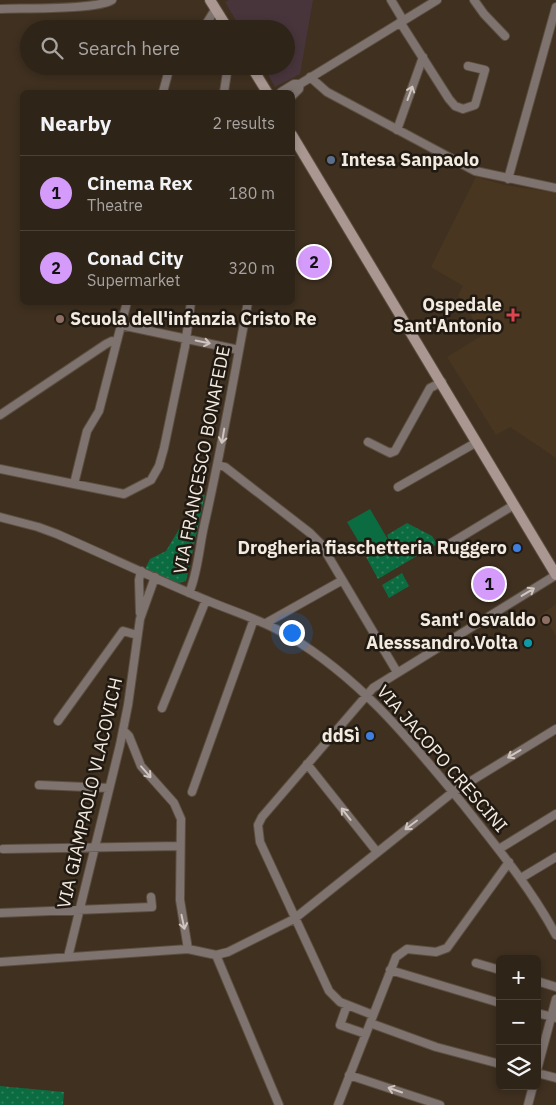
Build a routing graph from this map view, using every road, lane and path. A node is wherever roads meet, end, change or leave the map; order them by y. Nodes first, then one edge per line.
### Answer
1 (112, 0) edge
2 (210, 0) edge
3 (391, 0) edge
4 (436, 0) edge
5 (474, 0) edge
6 (556, 8) edge
7 (0, 9) edge
8 (217, 11) junction
9 (209, 20) edge
10 (222, 20) edge
11 (402, 21) junction
12 (505, 36) dead end
13 (423, 57) junction
14 (468, 66) dead end
15 (168, 75) edge
16 (227, 75) edge
17 (257, 75) edge
18 (310, 78) junction
19 (300, 84) junction
20 (164, 90) edge
21 (224, 90) edge
22 (266, 90) edge
23 (284, 90) edge
24 (295, 93) edge
25 (397, 130) junction
26 (295, 140) edge
27 (508, 179) junction
28 (556, 188) edge
29 (126, 305) edge
30 (191, 305) edge
31 (247, 305) edge
32 (121, 325) junction
33 (186, 339) junction
34 (116, 342) junction
35 (239, 350) junction
36 (442, 382) junction
37 (0, 415) edge
38 (368, 442) dead end
39 (476, 442) junction
40 (218, 465) junction
41 (0, 469) edge
42 (74, 484) junction
43 (398, 487) dead end
44 (514, 505) junction
45 (0, 517) edge
46 (451, 543) dead end
47 (555, 570) edge
48 (141, 571) junction
49 (155, 577) junction
50 (341, 581) junction
51 (189, 593) junction
52 (206, 600) junction
53 (254, 618) junction
54 (140, 619) junction
55 (266, 624) junction
56 (137, 636) junction
57 (397, 672) junction
58 (367, 694) junction
59 (162, 708) dead end
60 (58, 721) dead end
61 (556, 729) edge
62 (123, 730) junction
63 (307, 764) junction
64 (39, 785) dead end
65 (109, 788) junction
66 (192, 792) dead end
67 (453, 792) junction
68 (556, 814) edge
69 (96, 846) junction
70 (180, 846) junction
71 (3, 849) dead end
72 (499, 849) junction
73 (376, 852) junction
74 (556, 857) edge
75 (509, 862) junction
76 (522, 878) junction
77 (151, 897) dead end
78 (80, 911) junction
79 (0, 912) edge
80 (294, 919) junction
81 (556, 935) edge
82 (188, 949) junction
83 (216, 956) junction
84 (68, 957) junction
85 (0, 962) edge
86 (476, 963) dead end
87 (496, 969) edge
88 (390, 970) junction
89 (541, 982) edge
90 (556, 986) edge
91 (556, 999) edge
92 (496, 1002) edge
93 (347, 1005) junction
94 (541, 1014) edge
95 (373, 1015) junction
96 (554, 1018) edge
97 (370, 1024) junction
98 (366, 1034) junction
99 (541, 1059) edge
100 (496, 1063) edge
101 (541, 1073) edge
102 (349, 1075) junction
103 (556, 1078) edge
104 (532, 1090) edge
105 (279, 1105) edge
106 (338, 1105) edge
107 (440, 1105) edge
108 (528, 1105) edge

1 - 7 street
2 - 8 main road
3 - 11 street
4 - 11 street
5 - 12 street
6 - 27 street
8 - 9 street
8 - 10 main road
11 - 13 street
11 - 18 street
13 - 14 street
25 -> 13 street
15 - 20 street
16 - 21 street
17 - 22 main road
18 - 19 street
18 - 25 street
19 - 23 street
19 - 24 street
25 - 27 street
26 - 36 main road
27 - 28 street
29 - 32 street
30 - 33 street
31 - 35 street, VIA FRANCESCO BONAFEDE
32 - 33 street
32 - 34 street
33 -> 35 street
33 - 42 street
34 - 37 street
34 - 42 street
35 -> 40 street, VIA FRANCESCO BONAFEDE
36 - 38 street
36 - 39 main road
39 - 43 street
39 - 44 main road
40 - 50 street
40 - 51 street, VIA FRANCESCO BONAFEDE
41 - 42 street
44 - 46 street
44 - 47 main road
45 - 48 street, VIA JACOPO CRESCINI
57 -> 47 street
48 - 49 street, VIA JACOPO CRESCINI
48 - 54 street, VIA GIAMPAOLO VLACOVICH
49 - 51 street, VIA JACOPO CRESCINI
49 - 54 street, VIA GIAMPAOLO VLACOVICH
50 - 55 street
50 - 57 street
51 - 52 street, VIA JACOPO CRESCINI
52 - 53 street, VIA JACOPO CRESCINI
52 - 59 street
53 - 55 street, VIA JACOPO CRESCINI
53 - 66 street
54 - 56 street, VIA GIAMPAOLO VLACOVICH
55 - 58 street, VIA JACOPO CRESCINI
56 - 60 street, VIA GIAMPAOLO VLACOVICH
56 - 62 street, VIA GIAMPAOLO VLACOVICH
57 - 58 street
58 - 63 street
58 - 67 street, VIA JACOPO CRESCINI
61 -> 67 street
62 - 65 street, VIA GIAMPAOLO VLACOVICH
62 -> 70 street
73 -> 63 street
63 - 80 street
64 - 65 street
65 - 69 street, VIA GIAMPAOLO VLACOVICH
67 - 72 street, VIA JACOPO CRESCINI
67 -> 73 street
68 - 72 street
69 - 70 street
69 - 71 street
69 - 78 street, VIA GIAMPAOLO VLACOVICH
70 -> 82 street
72 - 75 street, VIA JACOPO CRESCINI
73 - 80 street
74 - 76 street
75 - 76 street, VIA JACOPO CRESCINI
75 - 88 street
76 - 81 street, VIA JACOPO CRESCINI
77 - 78 street
78 - 79 street
78 - 84 street, VIA GIAMPAOLO VLACOVICH
80 - 83 street
80 - 93 street
82 - 83 street
82 - 84 street
83 - 105 street
84 - 85 street
86 - 87 street
88 - 92 street
88 - 95 street
89 - 90 street
91 - 96 street
93 - 95 street
93 - 98 street
94 - 96 street
95 - 97 street
96 - 99 street
97 - 98 street
97 - 100 street
98 - 102 street
101 - 103 street
102 - 106 street
107 -> 102 street
104 - 108 street

